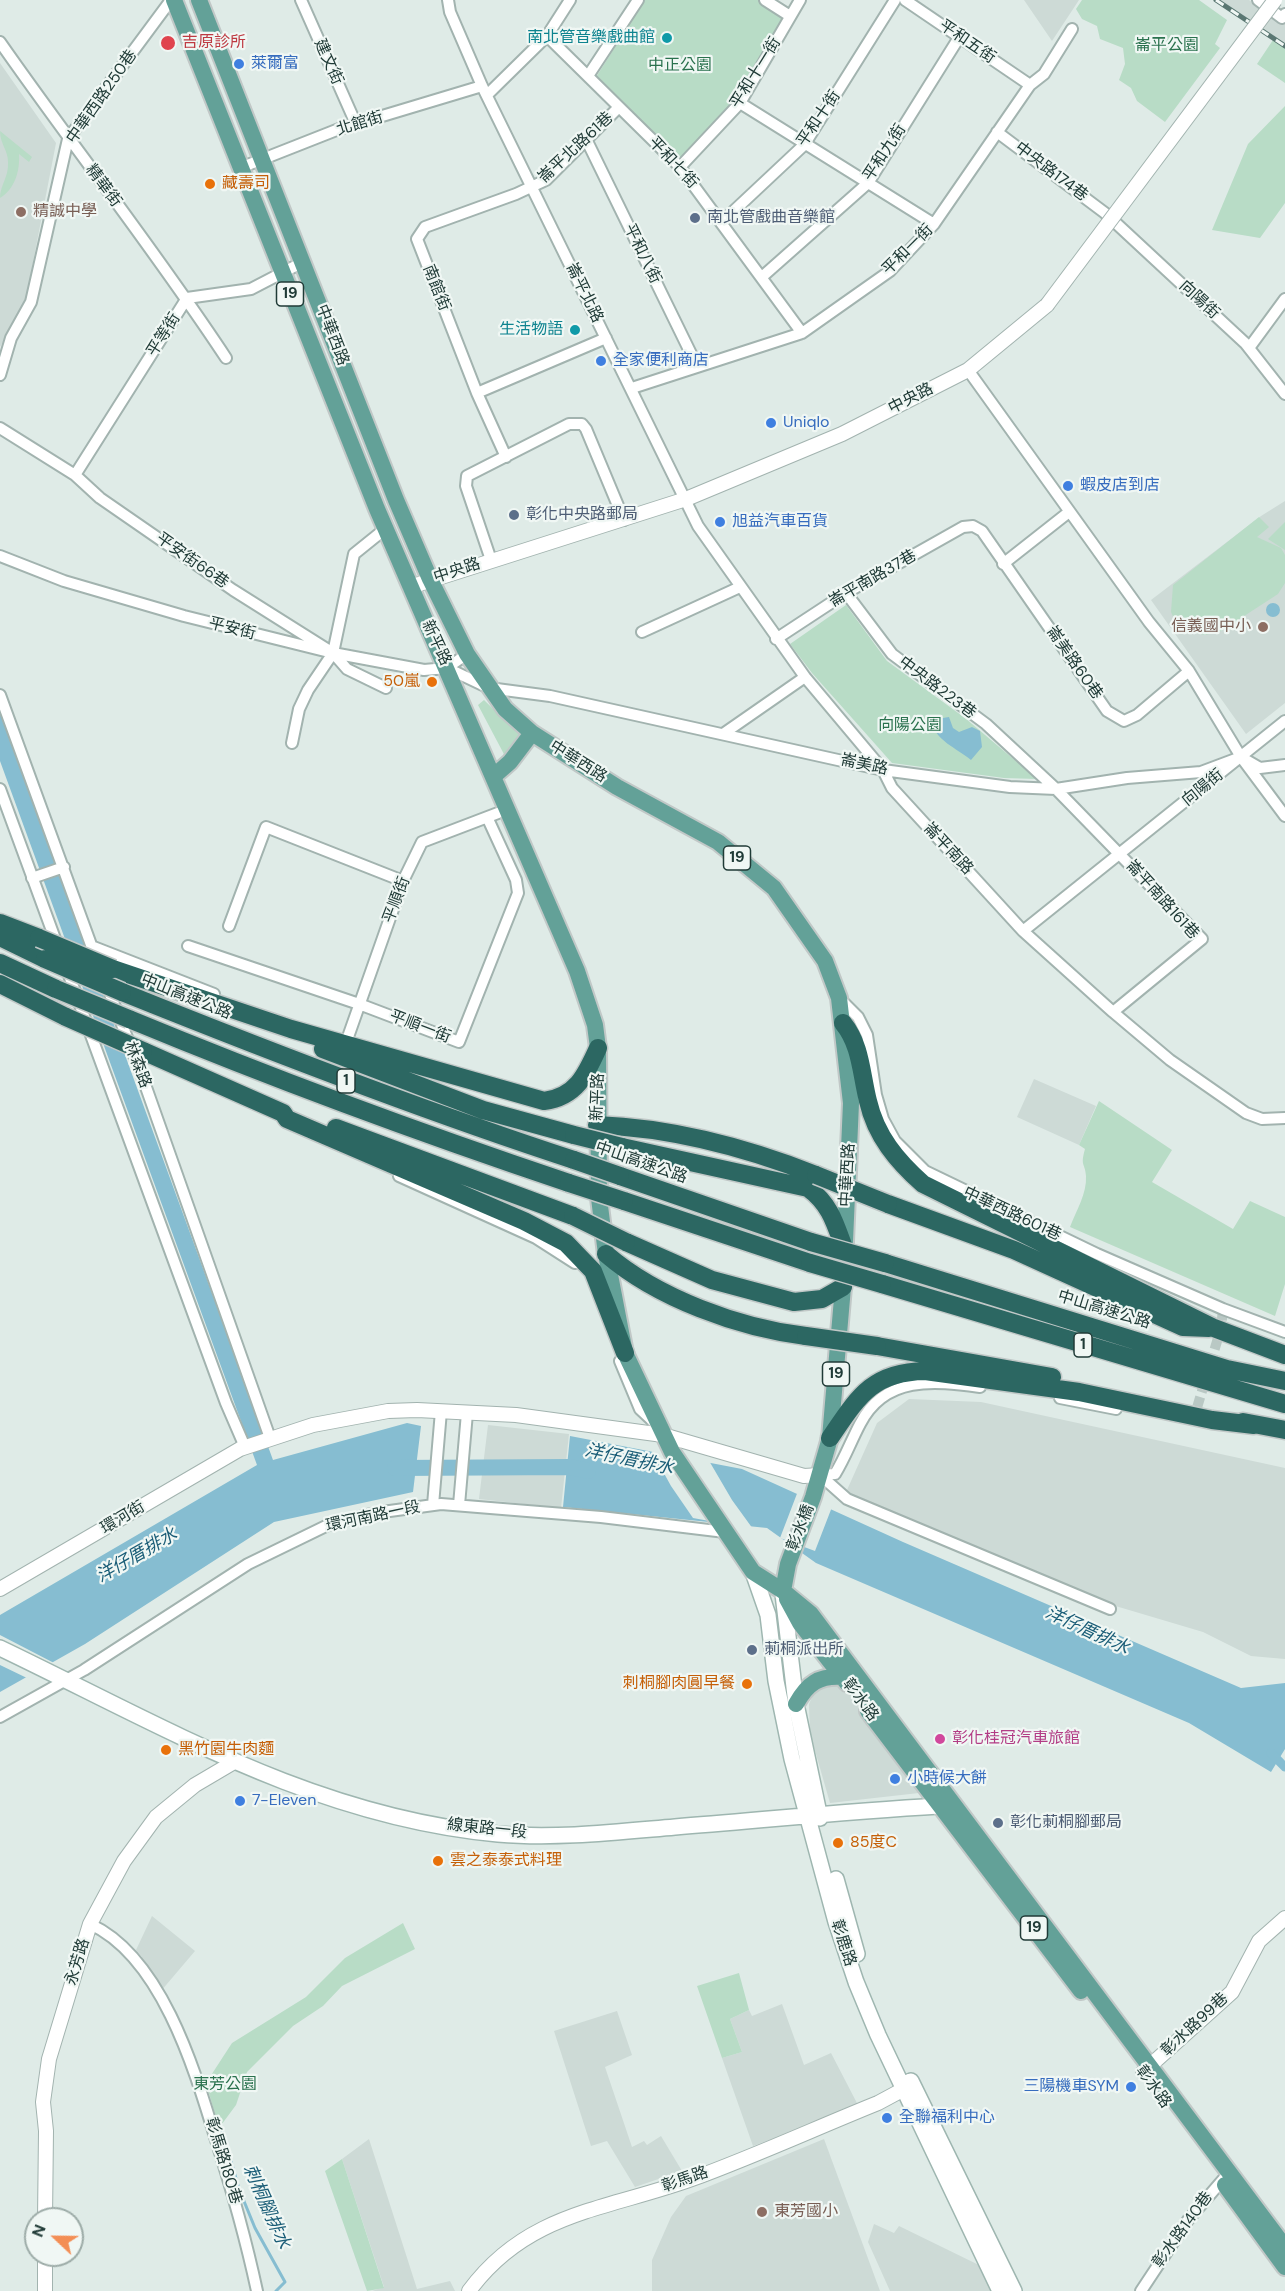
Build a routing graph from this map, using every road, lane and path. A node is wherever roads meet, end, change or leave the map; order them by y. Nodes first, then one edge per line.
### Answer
1 (172, 0) edge
2 (199, 0) edge
3 (302, 0) edge
4 (448, 0) edge
5 (570, 0) edge
6 (638, 0) edge
7 (765, 0) edge
8 (800, 0) edge
9 (895, 0) edge
10 (904, 0) edge
11 (1257, 0) edge
12 (1275, 0) edge
13 (1285, 14) edge
14 (790, 16) junction
15 (1072, 29) dead end
16 (547, 36) junction
17 (960, 36) junction
18 (0, 42) edge
19 (588, 76) junction
20 (1030, 85) junction
21 (485, 90) junction
22 (740, 103) junction
23 (620, 107) junction
24 (356, 124) junction
25 (997, 132) junction
26 (68, 139) junction
27 (587, 141) junction
28 (804, 145) junction
29 (263, 159) junction
30 (681, 167) junction
31 (240, 168) junction
32 (868, 183) junction
33 (532, 188) junction
34 (1105, 213) joint
35 (723, 221) junction
36 (934, 224) junction
37 (303, 262) junction
38 (282, 273) junction
39 (763, 276) junction
40 (187, 298) junction
41 (1285, 299) edge
42 (802, 333) junction
43 (606, 338) junction
44 (1249, 348) junction
45 (226, 358) dead end
46 (697, 366) junction
47 (968, 370) junction
48 (0, 375) edge
49 (632, 388) junction
50 (477, 393) junction
51 (1285, 394) edge
52 (0, 428) edge
53 (506, 457) junction
54 (75, 475) junction
55 (686, 499) junction
56 (1069, 512) junction
57 (624, 520) junction
58 (385, 529) junction
59 (0, 556) edge
60 (491, 560) junction
61 (1003, 564) junction
62 (430, 579) junction
63 (410, 587) junction
64 (740, 587) junction
65 (846, 593) junction
66 (642, 632) dead end
67 (776, 639) junction
68 (333, 653) junction
69 (467, 654) junction
70 (447, 668) junction
71 (1189, 670) junction
72 (805, 677) junction
73 (386, 688) dead end
74 (489, 688) junction
75 (0, 695) edge
76 (1285, 722) edge
77 (532, 733) junction
78 (723, 734) junction
79 (292, 743) dead end
80 (1241, 757) junction
81 (1285, 765) edge
82 (883, 770) junction
83 (494, 776) junction
84 (0, 789) edge
85 (1056, 789) junction
86 (498, 813) dead end
87 (1285, 816) edge
88 (488, 819) junction
89 (1121, 854) junction
90 (62, 867) junction
91 (35, 877) junction
92 (403, 881) junction
93 (0, 923) edge
94 (229, 926) dead end
95 (1023, 931) junction
96 (0, 937) edge
97 (91, 946) junction
98 (188, 946) dead end
99 (0, 963) edge
100 (0, 984) edge
101 (187, 995) junction
102 (839, 998) junction
103 (359, 1004) junction
104 (1113, 1012) junction
105 (843, 1023) junction
106 (598, 1048) junction
107 (283, 1113) junction
108 (1285, 1118) edge
109 (597, 1125) junction
110 (303, 1132) dead end
111 (844, 1248) junction
112 (606, 1254) junction
113 (843, 1287) junction
114 (1214, 1328) junction
115 (1285, 1332) edge
116 (625, 1353) junction
117 (1285, 1355) edge
118 (1285, 1381) edge
119 (1285, 1404) edge
120 (441, 1411) junction
121 (467, 1413) junction
122 (1191, 1424) dead end
123 (1254, 1425) junction
124 (660, 1430) junction
125 (1285, 1430) edge
126 (270, 1437) junction
127 (830, 1438) junction
128 (245, 1447) junction
129 (820, 1475) junction
130 (813, 1497) joint
131 (433, 1505) junction
132 (459, 1505) junction
133 (725, 1532) junction
134 (753, 1572) junction
135 (0, 1589) edge
136 (783, 1591) junction
137 (1110, 1609) dead end
138 (0, 1648) edge
139 (843, 1677) junction
140 (66, 1680) junction
141 (796, 1704) junction
142 (0, 1717) edge
143 (234, 1762) junction
144 (946, 1804) junction
145 (814, 1815) junction
146 (1285, 1918) edge
147 (90, 1924) junction
148 (1147, 2068) junction
149 (907, 2084) junction
150 (1225, 2176) junction
151 (45, 2207) edge
152 (1285, 2247) edge
153 (45, 2267) edge
154 (1285, 2267) edge
155 (999, 2280) edge
156 (45, 2291) edge
157 (257, 2291) edge
158 (469, 2291) edge
159 (1014, 2291) edge
160 (1141, 2291) edge

1 - 26 street, 中華西路250巷
1 - 31 main road, 中華西路 / 19
2 - 29 main road, 中華西路 / 19
3 - 24 street, 建文街
4 - 21 street, 崙平北路
5 - 16 street
6 - 19 street
7 - 14 street
8 - 14 street, 平和十一街
9 - 28 street, 平和十街
10 - 17 street, 平和五街
11 - 13 street
12 - 47 street, 中央路, bridge
14 - 22 street, 平和十一街
15 - 20 street, 平和一街
16 - 19 street, 平和七街
16 - 21 street
17 - 20 street, 平和五街
17 - 32 street, 平和九街
18 - 26 street, 精華街
19 - 23 street, 平和七街
20 - 25 street, 平和一街
21 - 24 street, 北館街
21 - 33 street, 崙平北路
22 - 28 street
22 - 30 street, 平和十一街
23 - 27 street, 崙平北路61巷
23 - 30 street, 平和七街
24 - 29 street, 北館街
25 - 34 street, 中央路174巷
25 - 36 street, 平和一街
26 - 40 street, 精華街
26 - 48 street, 中華西路250巷
27 - 33 street, 崙平北路61巷
27 - 46 street, 平和八街
28 - 32 street
28 - 35 street, 平和十街
29 - 31 street, 北館街
29 - 37 main road, 中華西路 / 19
30 - 35 street, 平和七街
31 - 38 main road, 中華西路 / 19
32 - 36 street
32 - 39 street, 平和九街
33 - 43 street, 崙平北路
33 - 50 street, 南館街
34 - 44 street, 向陽街
35 - 39 street, 平和七街
36 - 42 street, 平和一街
37 - 38 street, 平等街
37 - 62 main road, 中華西路 / 19
38 - 40 street, 平等街
38 - 58 main road, 中華西路 / 19
39 - 42 street, 平和七街
40 - 45 street, 精華街
40 - 54 street, 平等街
41 - 44 street
42 - 46 street, 平和一街
43 - 49 street, 崙平北路
43 - 50 street
44 - 51 street, 向陽街
46 - 49 street, 平和一街
47 - 55 street, 中央路
47 - 56 street
49 - 55 street, 崙平北路
50 - 53 street, 南館街
52 - 54 street, 平安街66巷
53 - 57 street
53 - 60 street
54 - 68 street, 平安街66巷
55 - 57 street, 中央路
55 - 64 street, 崙平南路
56 - 61 street
56 - 71 street
57 - 60 street, 中央路
58 - 63 main road, 中華西路 / 19
58 - 68 street
59 - 68 street, 平安街
60 - 62 street, 中央路
61 - 65 street, 崙平南路37巷
61 - 71 street, 崙美路60巷
62 - 63 street, 中央路
62 - 69 main road, 中華西路 / 19
63 - 70 main road, 新平路 / 19
64 - 66 street
64 - 67 street, 崙平南路
65 - 67 street, 崙平南路37巷
65 - 85 street, 中央路223巷
67 - 72 street, 崙平南路
68 - 70 street, 平安街
68 - 73 street, 平安街66巷
68 - 79 street
69 - 70 street
69 - 74 main road, 中華西路 / 19
70 - 74 street, 崙美路
70 - 83 main road, 新平路 / 19
71 - 80 street
72 - 78 street
72 - 82 street, 崙平南路
74 - 77 main road, 中華西路 / 19
74 - 78 street, 崙美路
75 - 90 street, 林森路
76 - 80 street, 向陽街
77 - 83 main road
77 - 102 main road, 中華西路 / 19
78 - 82 street, 崙美路
80 - 81 street
80 - 85 street, 崙美路
80 - 87 street
80 - 89 street, 向陽街
82 - 85 street, 崙美路
82 - 95 street, 崙平南路
83 - 106 main road, 新平路 / 19
84 - 91 street, 林森路
85 - 89 street, 中央路223巷
86 - 88 street, 平順街
88 - 92 street, 平順街
88 - 103 street, 平順一街
89 - 95 street, 向陽街
89 - 104 street, 崙平南路161巷
90 - 91 street
90 - 97 street, 林森路
91 - 128 street, 林森路
92 - 94 street
92 - 103 street, 平順街
93 - 101 highway, bridge
95 - 104 street, 崙平南路
96 - 118 highway, 中山高速公路 / 1, bridge
97 - 103 street, 平順街
97 - 126 street, 林森路
98 - 103 street, 平順一街
99 - 119 highway, 1, bridge
100 - 107 highway, bridge
101 - 106 highway
101 - 111 highway, bridge
102 - 105 main road, 中華西路 / 19
102 - 115 street, 中華西路601巷
104 - 108 street, 崙平南路
105 - 111 main road, 中華西路 / 19
105 - 114 highway
106 - 109 main road, 新平路 / 19
107 - 113 highway, bridge
107 - 116 highway
109 - 112 main road, 新平路 / 19
109 - 114 highway, bridge
110 - 124 street
111 - 113 main road, 中華西路 / 19
112 - 116 main road, 新平路 / 19
112 - 123 highway, bridge
113 - 127 main road, 中華西路 / 19
114 - 117 highway
116 - 124 main road, 新平路 / 19
120 - 121 street, 環河街
120 - 126 street, 環河街
120 - 131 street
121 - 124 street, 環河街
121 - 132 street
122 - 129 street
123 - 125 highway
123 - 127 highway
124 - 129 street, 環河街
124 - 133 main road, 新平路 / 19
126 - 128 street, 環河街
127 - 129 main road, 中華西路 / 19
128 - 135 street, 環河街
129 - 130 main road, 中華西路 / 19
129 - 137 street
130 - 136 main road, 彰水橋 / 19
131 - 132 street, 環河南路一段
131 - 140 street, 環河南路一段
132 - 133 street, 環河南路一段
133 - 134 main road, 新平路 / 19
134 - 136 main road, 新平路 / 19
134 - 145 main road, 彰鹿路
136 - 139 main road, 彰水路 / 19
136 - 141 main road, 彰鹿路
136 - 144 main road, 彰水路 / 19
138 - 140 main road, 線東路一段
139 - 141 main road
139 - 144 main road, 彰水路 / 19
140 - 142 street, 環河南路一段
140 - 143 main road, 線東路一段
141 - 145 main road, 彰鹿路
143 - 145 main road, 線東路一段
143 - 147 street, 永芳路
144 - 145 main road, 線東路一段
144 - 148 main road, 彰水路 / 19
145 - 149 main road, 彰鹿路
146 - 148 street, 彰水路99巷
147 - 151 street, 永芳路
147 - 157 street, 彰馬路180巷
148 - 150 main road, 彰水路 / 19
149 - 155 main road, 彰鹿路
149 - 158 street, 彰馬路
150 - 152 main road, 彰水路 / 19
150 - 154 main road, 彰水路 / 19
150 - 160 street, 彰水路140巷
153 - 156 street
155 - 159 main road, 彰鹿路

